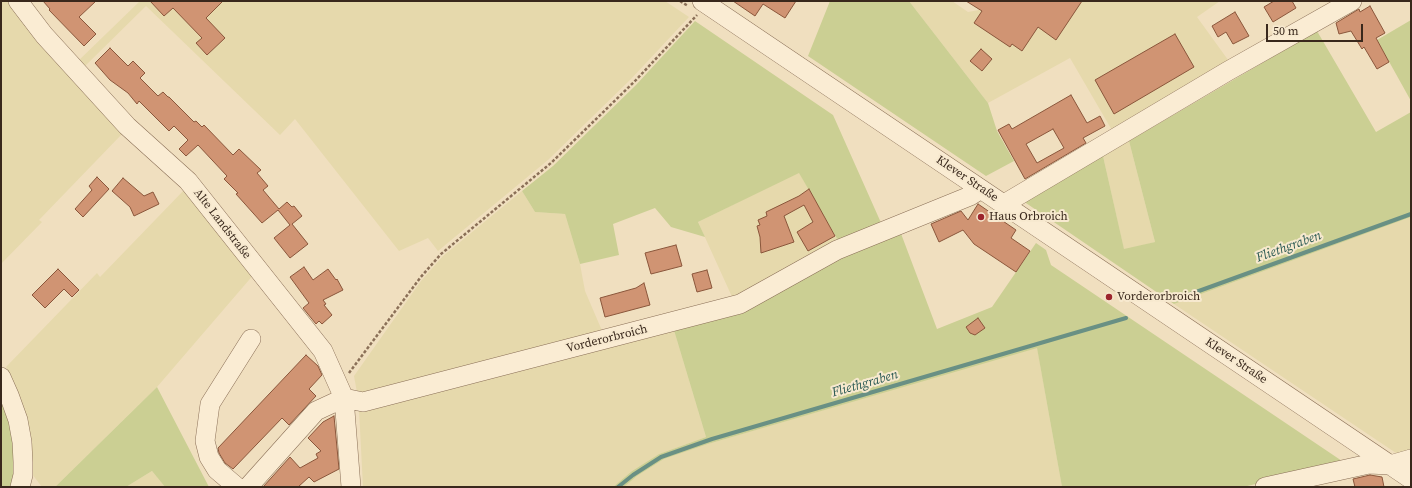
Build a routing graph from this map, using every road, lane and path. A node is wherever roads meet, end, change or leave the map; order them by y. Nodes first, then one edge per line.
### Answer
1 (18, 1) edge
2 (1352, 1) edge
3 (705, 2) edge
4 (981, 189) junction
5 (1004, 204) junction
6 (251, 339) dead end
7 (1, 377) edge
8 (342, 392) junction
9 (1411, 459) edge
10 (1390, 465) junction
11 (1411, 479) edge
12 (20, 487) edge
13 (237, 487) edge
14 (248, 487) edge
15 (352, 487) edge
16 (1265, 487) edge

1 - 8 street, Alte Landstraße
2 - 5 street
3 - 4 street, Klever Straße
3 - 8 path
4 - 5 street, Klever Straße
4 - 8 street, Vorderorbroich
5 - 10 street, Klever Straße
6 - 13 street
7 - 12 street
8 - 14 street
8 - 15 street, Alte Landstraße
9 - 10 street
10 - 11 street, Klever Straße
10 - 16 street

